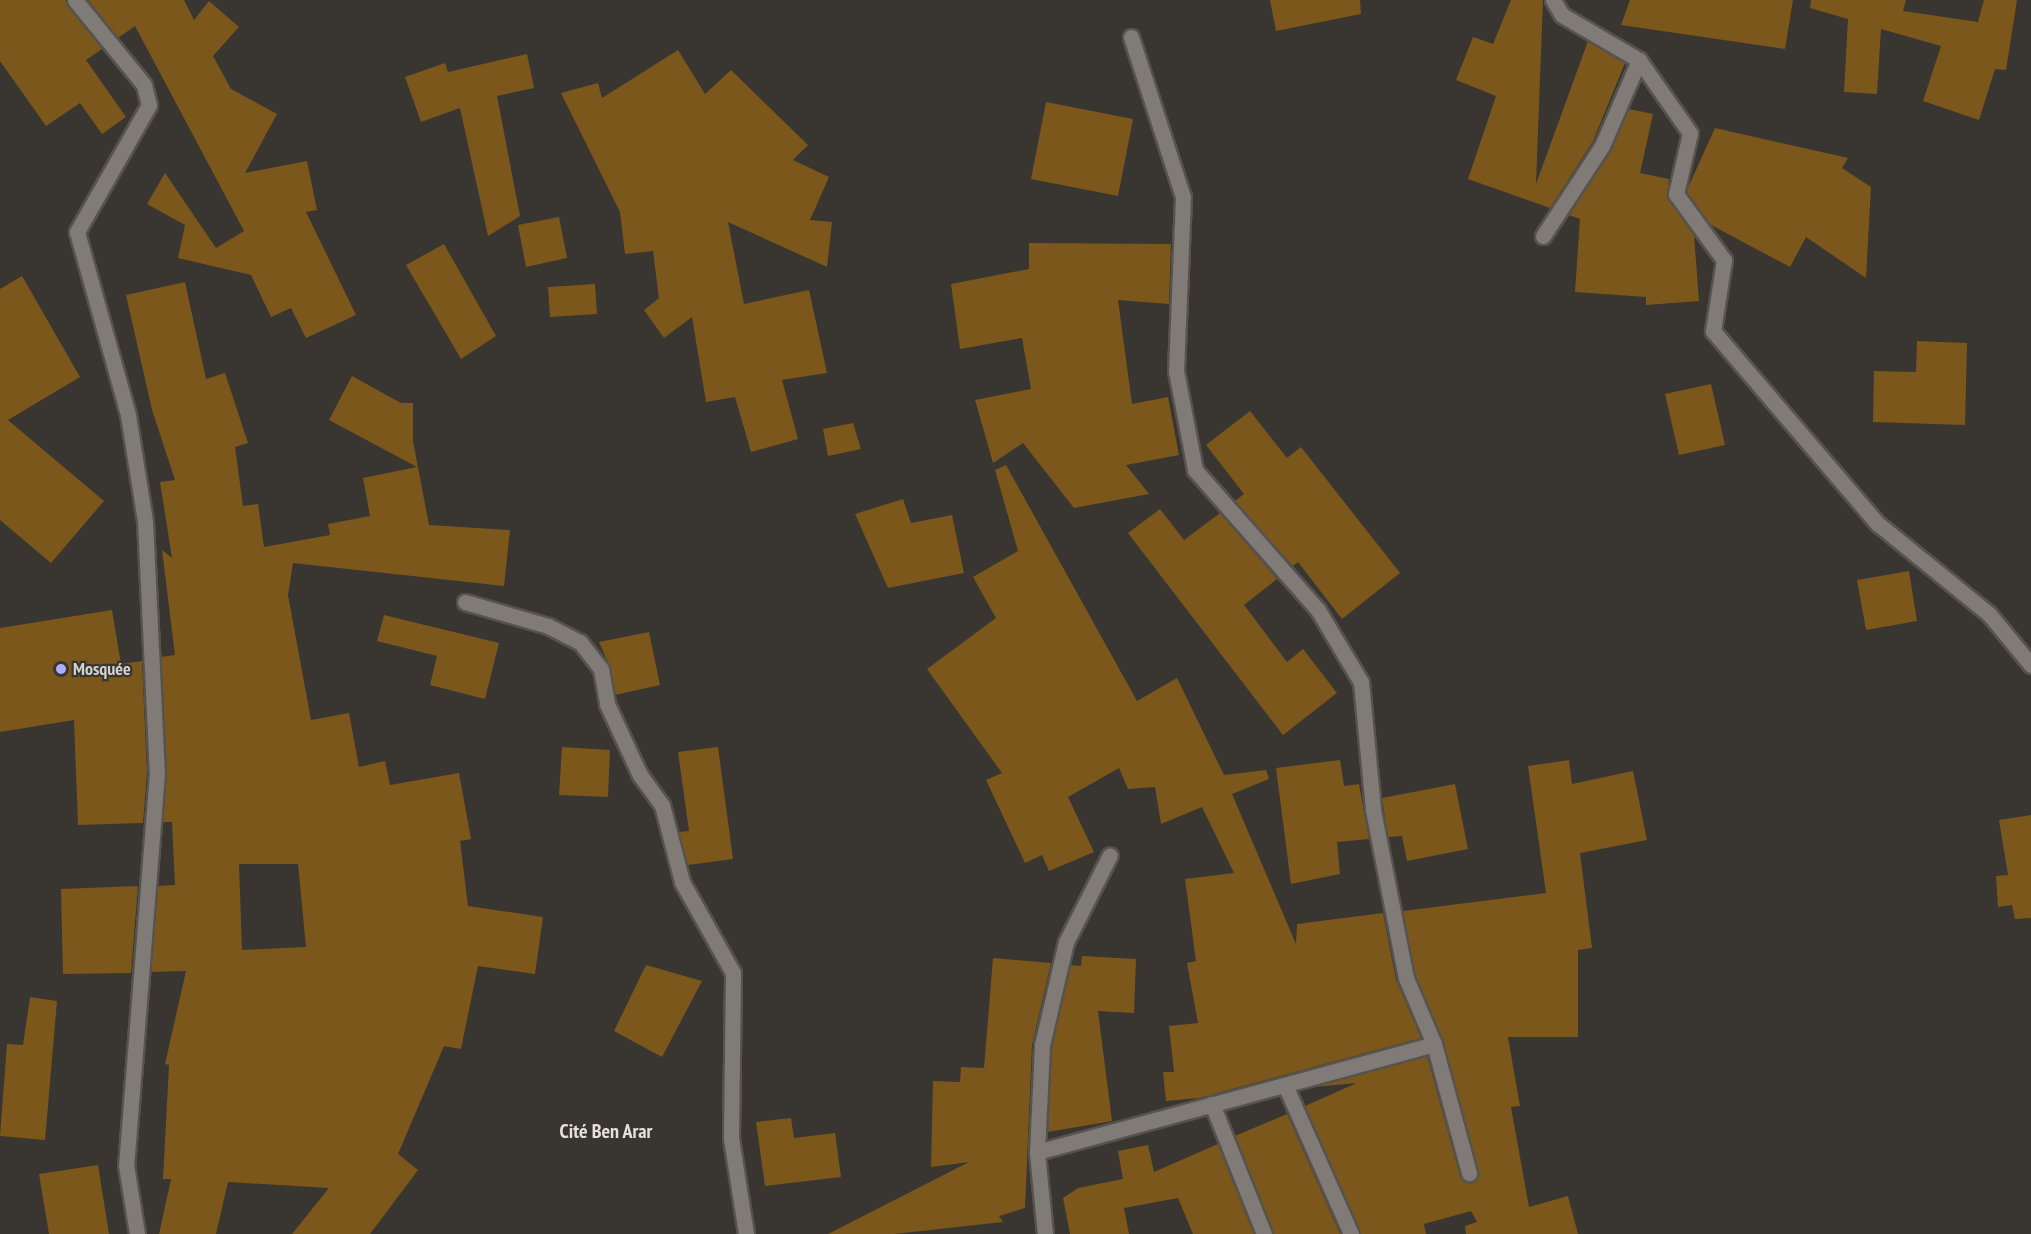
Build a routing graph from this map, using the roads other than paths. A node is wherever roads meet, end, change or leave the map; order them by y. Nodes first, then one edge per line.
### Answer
1 (75, 0) edge
2 (1553, 0) edge
3 (1131, 37) dead end
4 (1639, 60) junction
5 (1543, 236) dead end
6 (465, 602) dead end
7 (2031, 665) edge
8 (1110, 855) dead end
9 (1434, 1044) junction
10 (1285, 1085) junction
11 (1212, 1104) junction
12 (1037, 1152) junction
13 (1469, 1173) dead end
14 (137, 1234) edge
15 (746, 1234) edge
16 (1045, 1234) edge
17 (1264, 1234) edge
18 (1351, 1234) edge

1 - 14 street
2 - 4 street
3 - 9 street
4 - 5 street
4 - 7 street
6 - 15 street
8 - 12 street
9 - 10 street
9 - 13 street
10 - 11 street
10 - 18 street
11 - 12 street
11 - 17 street
12 - 16 street

